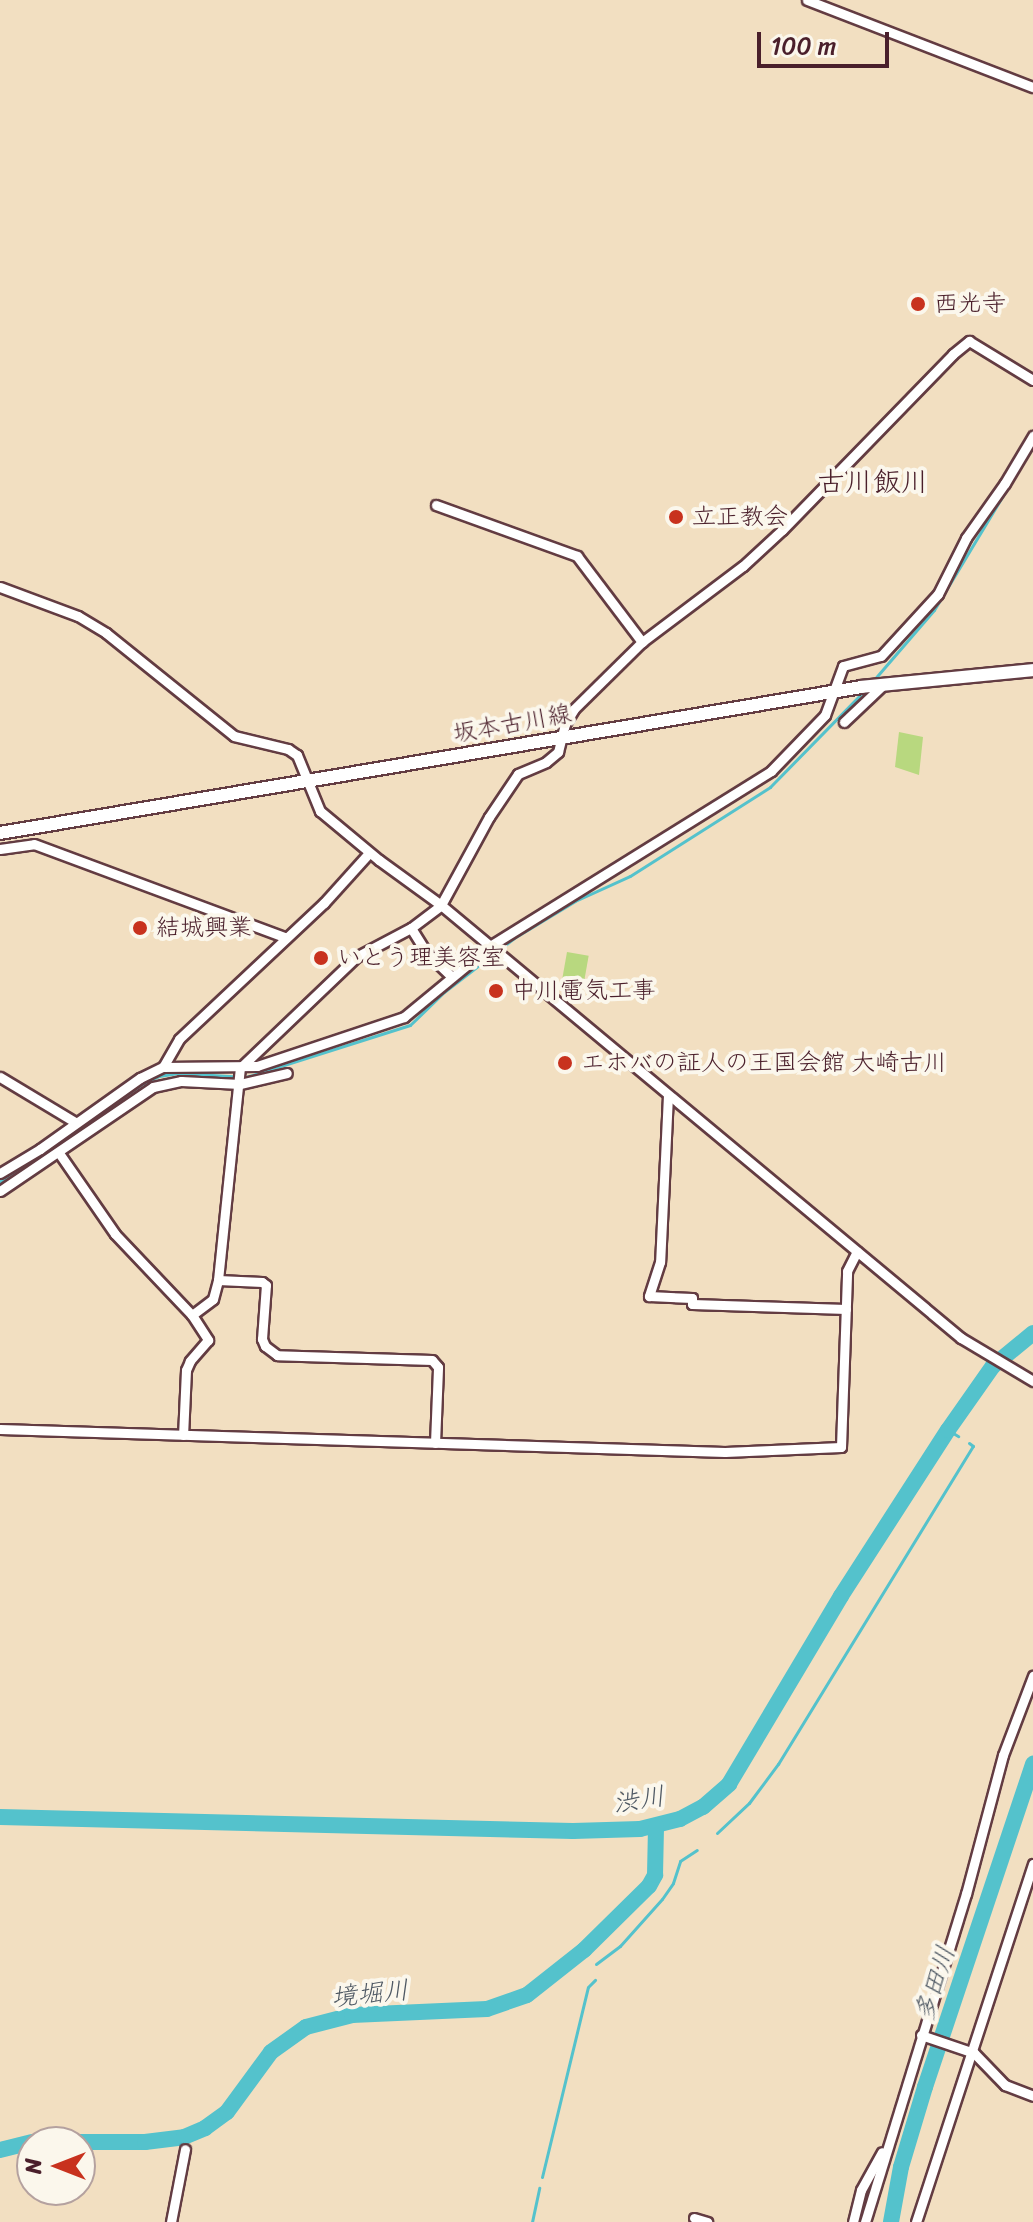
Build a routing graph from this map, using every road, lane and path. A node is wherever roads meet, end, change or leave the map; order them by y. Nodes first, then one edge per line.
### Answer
1 (807, 0) edge
2 (1033, 87) edge
3 (1033, 380) edge
4 (1033, 436) edge
5 (436, 505) dead end
6 (0, 587) edge
7 (642, 642) junction
8 (1033, 670) edge
9 (883, 684) junction
10 (835, 691) junction
11 (844, 722) dead end
12 (561, 738) junction
13 (307, 781) junction
14 (0, 833) edge
15 (0, 849) edge
16 (369, 853) junction
17 (441, 905) junction
18 (411, 928) junction
19 (284, 937) junction
20 (492, 948) junction
21 (451, 976) junction
22 (163, 1067) junction
23 (287, 1073) dead end
24 (240, 1076) junction
25 (0, 1077) edge
26 (668, 1095) junction
27 (74, 1124) junction
28 (81, 1136) junction
29 (59, 1153) junction
30 (0, 1173) edge
31 (0, 1191) edge
32 (857, 1251) junction
33 (218, 1280) junction
34 (846, 1309) junction
35 (192, 1315) junction
36 (1033, 1381) edge
37 (0, 1429) edge
38 (183, 1435) junction
39 (435, 1443) junction
40 (1033, 1676) edge
41 (1033, 1864) edge
42 (924, 2036) junction
43 (971, 2052) junction
44 (1033, 2096) edge
45 (887, 2145) junction
46 (185, 2149) dead end
47 (694, 2218) dead end
48 (171, 2222) edge
49 (707, 2222) edge
50 (853, 2222) edge
51 (865, 2222) edge
52 (916, 2222) edge

1 - 2 street
3 - 7 street
4 - 10 street
5 - 7 street
6 - 13 street
7 - 12 street
8 - 9 main road, 坂本古川線
9 - 10 main road, 坂本古川線
9 - 11 street
10 - 12 main road, 坂本古川線
10 - 20 street
12 - 13 main road, 坂本古川線
12 - 17 street
13 - 14 main road, 坂本古川線
13 - 16 street
15 - 19 street
16 - 17 street
16 - 19 street
17 - 18 street
17 - 20 street
18 - 21 street
18 - 24 street
19 - 22 street
20 - 21 street
20 - 26 street
21 - 24 street
22 - 24 street
22 - 27 street
23 - 24 street
24 - 28 street
24 - 33 street
25 - 27 street
26 - 32 street
26 - 34 street
27 - 28 street
27 - 30 street
28 - 29 street
29 - 31 street
29 - 35 street
32 - 34 street
32 - 36 street
33 - 35 street
33 - 39 street
34 - 39 street
35 - 38 street
37 - 38 street
38 - 39 street
40 - 42 street
41 - 43 street
42 - 43 street
42 - 45 street
43 - 44 street
43 - 52 street
45 - 50 street
45 - 51 street
46 - 48 street
47 - 49 street

